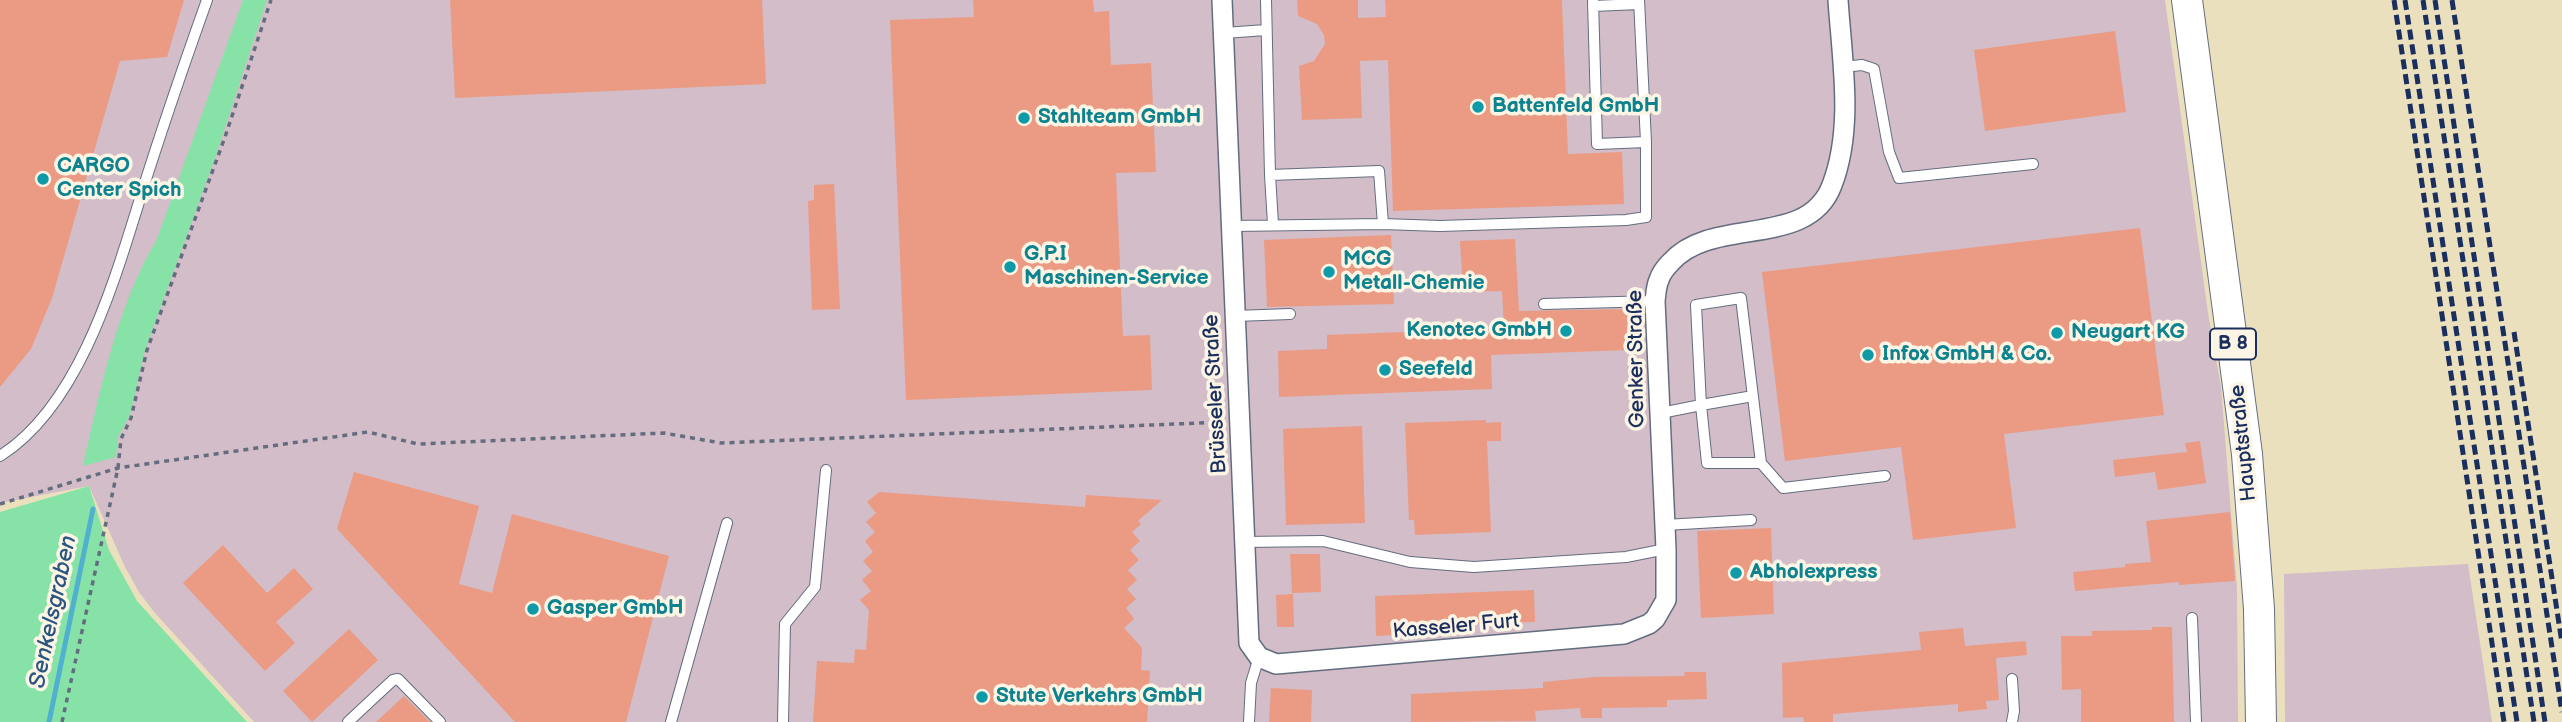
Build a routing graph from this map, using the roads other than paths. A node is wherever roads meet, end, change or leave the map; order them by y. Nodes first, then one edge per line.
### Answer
1 (207, 0) edge
2 (1222, 0) edge
3 (1266, 0) edge
4 (1838, 0) edge
5 (2187, 0) edge
6 (1639, 2) edge
7 (1593, 3) edge
8 (1266, 30) junction
9 (1224, 33) junction
10 (1842, 68) junction
11 (1646, 142) junction
12 (2033, 164) dead end
13 (1270, 175) junction
14 (1273, 224) junction
15 (1383, 224) junction
16 (1231, 226) junction
17 (1655, 301) junction
18 (1544, 304) dead end
19 (1290, 314) dead end
20 (1235, 316) junction
21 (1753, 396) junction
22 (1701, 405) junction
23 (1661, 413) junction
24 (0, 456) edge
25 (1761, 463) junction
26 (826, 470) dead end
27 (1885, 476) dead end
28 (1751, 520) dead end
29 (727, 523) dead end
30 (1665, 525) junction
31 (1245, 542) junction
32 (1666, 549) junction
33 (2192, 618) dead end
34 (1655, 619) joint
35 (1259, 657) junction
36 (2012, 678) dead end
37 (2261, 689) junction
38 (348, 722) edge
39 (440, 722) edge
40 (671, 722) edge
41 (783, 722) edge
42 (1249, 722) edge
43 (2012, 722) edge
44 (2196, 722) edge
45 (2245, 722) edge
46 (2261, 722) edge

1 - 24 lane
2 - 9 street, Brüsseler Straße
3 - 8 lane
4 - 10 street, Genker Straße
5 - 37 main road, Hauptstraße / B 8
6 - 7 lane
6 - 11 lane
7 - 11 lane
8 - 9 lane
8 - 13 lane
9 - 16 street, Brüsseler Straße
10 - 12 lane
10 - 17 street, Genker Straße
11 - 15 lane
13 - 14 lane
13 - 15 lane
14 - 15 lane
14 - 16 lane
16 - 20 street, Brüsseler Straße
17 - 18 lane
17 - 23 street, Genker Straße
19 - 20 lane
20 - 31 street, Brüsseler Straße
21 - 22 lane
21 - 22 lane
21 - 25 lane
22 - 23 lane
22 - 25 lane
23 - 30 street, Genker Straße
25 - 27 lane
26 - 41 lane
28 - 30 lane
29 - 40 lane
30 - 32 street, Genker Straße
31 - 32 lane
31 - 35 street, Brüsseler Straße
32 - 34 street, Genker Straße
33 - 44 lane
34 - 35 street, Kasseler Furt
35 - 42 lane
36 - 43 lane
37 - 45 main road
37 - 46 main road, Hauptstraße / B 8
38 - 39 lane

